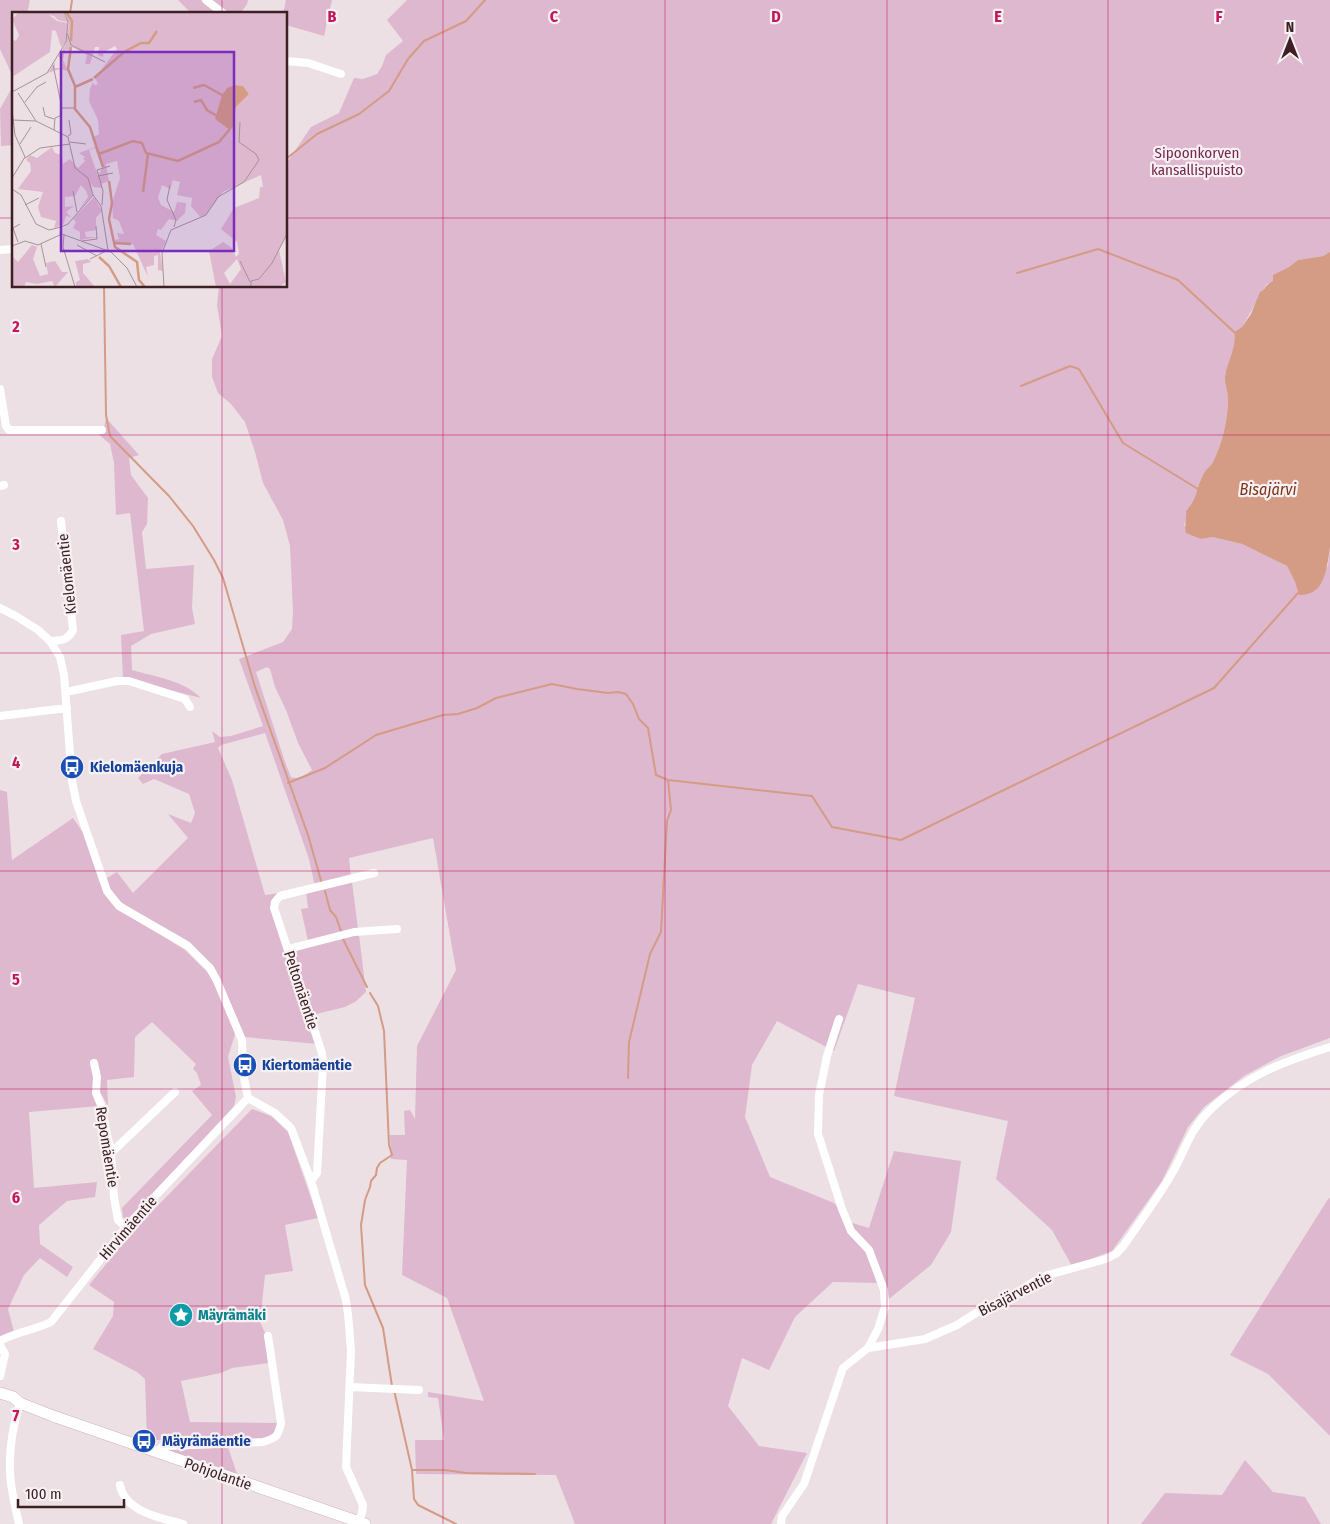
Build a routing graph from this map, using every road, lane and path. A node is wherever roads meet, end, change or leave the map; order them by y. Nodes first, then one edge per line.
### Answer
1 (206, 0) edge
2 (221, 12) edge
3 (288, 61) edge
4 (341, 74) dead end
5 (0, 389) edge
6 (102, 430) dead end
7 (61, 521) dead end
8 (0, 608) edge
9 (50, 641) junction
10 (66, 692) junction
11 (190, 707) dead end
12 (67, 708) junction
13 (0, 716) edge
14 (374, 873) dead end
15 (397, 929) dead end
16 (288, 949) junction
17 (839, 1019) dead end
18 (1330, 1046) edge
19 (94, 1063) dead end
20 (175, 1092) dead end
21 (248, 1098) junction
22 (111, 1154) junction
23 (311, 1181) junction
24 (126, 1227) junction
25 (268, 1336) dead end
26 (0, 1341) edge
27 (0, 1345) edge
28 (868, 1348) junction
29 (0, 1376) edge
30 (350, 1388) junction
31 (419, 1390) dead end
32 (0, 1392) edge
33 (0, 1400) edge
34 (20, 1402) junction
35 (155, 1452) junction
36 (120, 1485) dead end
37 (361, 1523) edge
38 (19, 1524) edge
39 (183, 1524) edge
40 (781, 1524) edge

1 - 2 street
3 - 4 street
5 - 6 street
7 - 9 street, Kielomäentie
8 - 9 street
9 - 10 street
10 - 11 street
10 - 12 street
12 - 13 street
12 - 21 street
14 - 16 street, Peltomäentie
15 - 16 street
16 - 23 street, Peltomäentie
17 - 28 street
18 - 28 street, Bisajärventie
19 - 22 street, Repomäentie
20 - 22 street
21 - 23 street
21 - 24 street, Hirvimäentie
22 - 24 street, Repomäentie
23 - 30 street
24 - 26 street, Hirvimäentie
25 - 35 street
27 - 29 street
28 - 40 street, Bisajärventie
30 - 31 street
30 - 37 street
32 - 34 street, Pohjolantie
33 - 34 street, Pohjolantie
34 - 35 street, Pohjolantie
34 - 38 street
35 - 37 street, Pohjolantie
36 - 39 street

